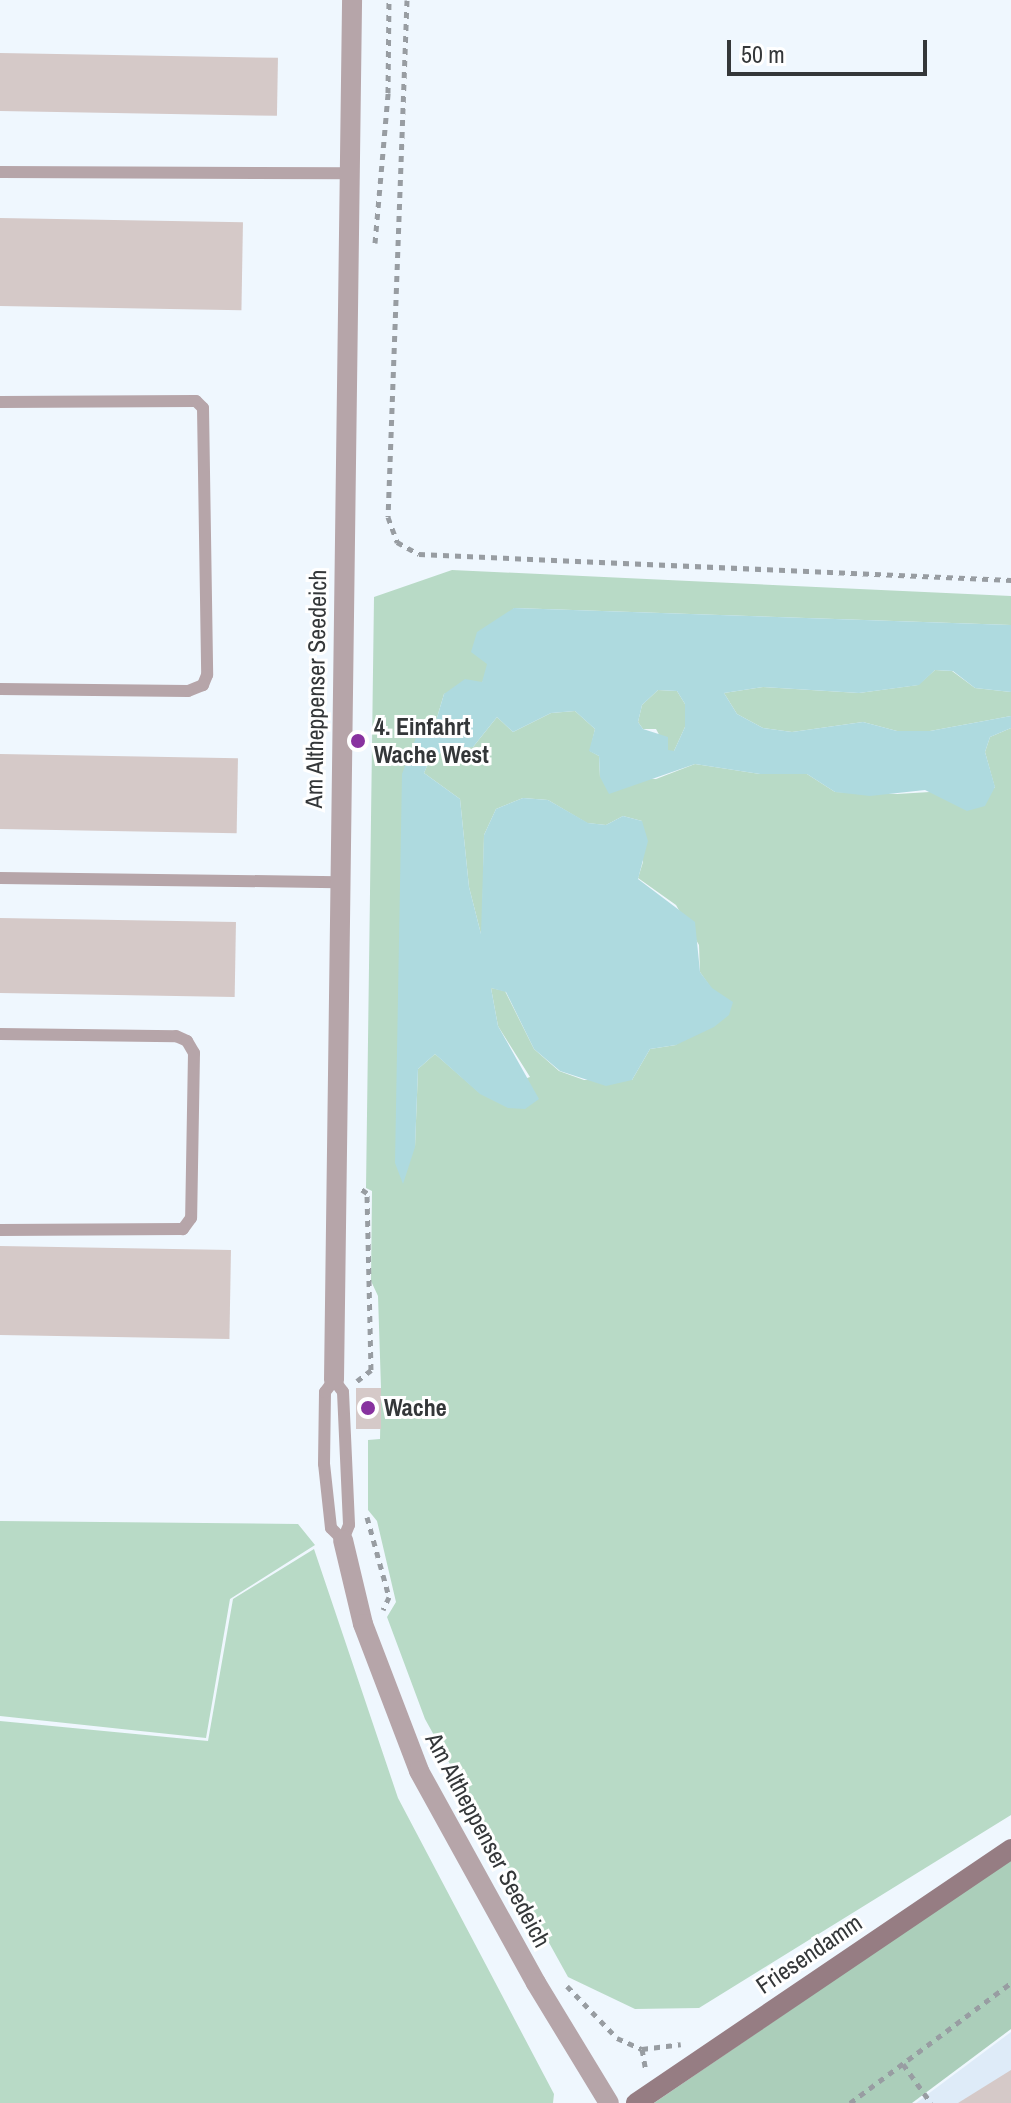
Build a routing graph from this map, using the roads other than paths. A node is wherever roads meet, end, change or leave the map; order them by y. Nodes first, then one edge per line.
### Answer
1 (352, 0) edge
2 (0, 172) edge
3 (349, 173) junction
4 (0, 402) edge
5 (0, 689) edge
6 (0, 878) edge
7 (338, 882) junction
8 (0, 1034) edge
9 (0, 1230) edge
10 (334, 1380) junction
11 (343, 1540) junction
12 (1011, 1849) edge
13 (642, 2098) edge
14 (609, 2103) edge

1 - 3 street, Am Altheppenser Seedeich
2 - 3 lane
3 - 7 street, Am Altheppenser Seedeich
4 - 5 lane
6 - 7 lane
7 - 10 street, Am Altheppenser Seedeich
8 - 9 lane
10 - 11 lane, Am Altheppenser Seedeich
10 - 11 lane, Am Altheppenser Seedeich
11 - 14 street, Am Altheppenser Seedeich
12 - 13 main road, Friesendamm

